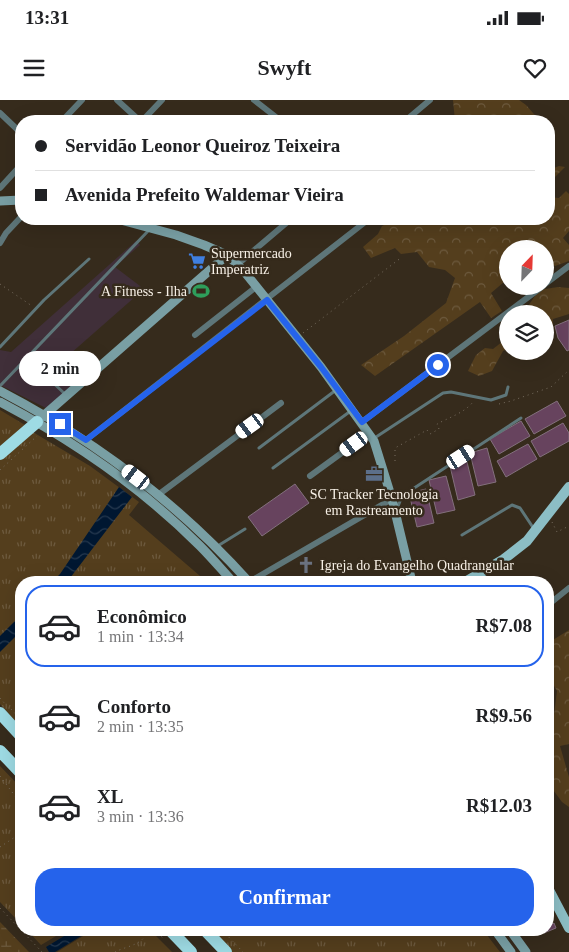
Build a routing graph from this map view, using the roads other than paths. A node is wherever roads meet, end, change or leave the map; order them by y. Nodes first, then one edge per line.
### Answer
1 (82, 100) edge
2 (117, 100) edge
3 (162, 100) edge
4 (254, 100) edge
5 (430, 100) edge
6 (0, 112) edge
7 (68, 115) edge
8 (134, 115) edge
9 (147, 115) edge
10 (273, 115) edge
11 (413, 115) edge
12 (15, 127) edge
13 (15, 172) edge
14 (0, 188) edge
15 (15, 201) edge
16 (0, 202) edge
17 (15, 224) edge
18 (140, 225) edge
19 (284, 225) edge
20 (361, 225) edge
21 (151, 228) junction
22 (0, 243) edge
23 (227, 255) junction
24 (89, 259) dead end
25 (238, 264) junction
26 (569, 266) edge
27 (554, 277) edge
28 (256, 286) junction
29 (531, 295) edge
30 (267, 300) junction
31 (195, 335) dead end
32 (0, 347) edge
33 (27, 358) junction
34 (0, 386) edge
35 (508, 386) dead end
36 (337, 389) junction
37 (0, 391) edge
38 (66, 396) junction
39 (0, 402) edge
40 (281, 403) dead end
41 (352, 410) junction
42 (41, 418) junction
43 (520, 418) dead end
44 (362, 422) junction
45 (371, 436) junction
46 (86, 440) junction
47 (259, 448) dead end
48 (0, 454) edge
49 (273, 468) dead end
50 (310, 476) dead end
51 (569, 487) edge
52 (158, 495) junction
53 (392, 499) junction
54 (396, 515) junction
55 (245, 529) dead end
56 (536, 531) junction
57 (462, 535) dead end
58 (218, 549) junction
59 (211, 558) junction
60 (228, 576) edge
61 (243, 576) edge
62 (259, 576) edge
63 (411, 576) edge
64 (475, 576) edge
65 (569, 588) edge
66 (554, 600) edge
67 (0, 713) edge
68 (15, 729) edge
69 (0, 750) edge
70 (15, 766) edge
71 (554, 898) edge
72 (568, 923) edge
73 (176, 936) edge
74 (211, 936) edge
75 (499, 936) edge
76 (514, 936) edge
77 (191, 952) edge
78 (226, 952) edge
79 (511, 952) edge
80 (526, 952) edge

1 - 7 street
2 - 8 street
3 - 9 street
4 - 10 street
5 - 11 street
6 - 12 street
13 - 14 street
15 - 16 main road
17 - 22 street
18 - 21 main road
19 - 25 street
20 - 30 street
21 - 23 main road
21 - 33 lane
23 - 25 main road
23 - 38 main road
24 - 32 lane
25 - 28 main road
26 - 27 street
28 - 30 main road
28 - 31 street
29 - 44 street
30 - 36 main road
30 - 46 street
33 - 34 lane
33 - 38 lane
35 - 45 lane
36 - 41 main road
36 - 47 lane
37 - 42 main road
38 - 42 main road
39 - 42 main road
40 - 52 street
41 - 44 main road
41 - 49 lane
42 - 46 main road
42 - 48 highway
42 - 59 main road
43 - 54 lane
44 - 45 main road
45 - 50 street
45 - 53 main road
46 - 52 main road
51 - 56 main road
52 - 58 main road
53 - 54 main road
53 - 62 street
54 - 63 main road
55 - 58 lane
56 - 57 lane
56 - 64 main road
58 - 59 main road
58 - 61 main road
59 - 60 main road
65 - 66 street
67 - 68 highway
69 - 70 highway
71 - 72 main road
73 - 77 highway
74 - 78 highway
75 - 79 main road
76 - 80 main road

